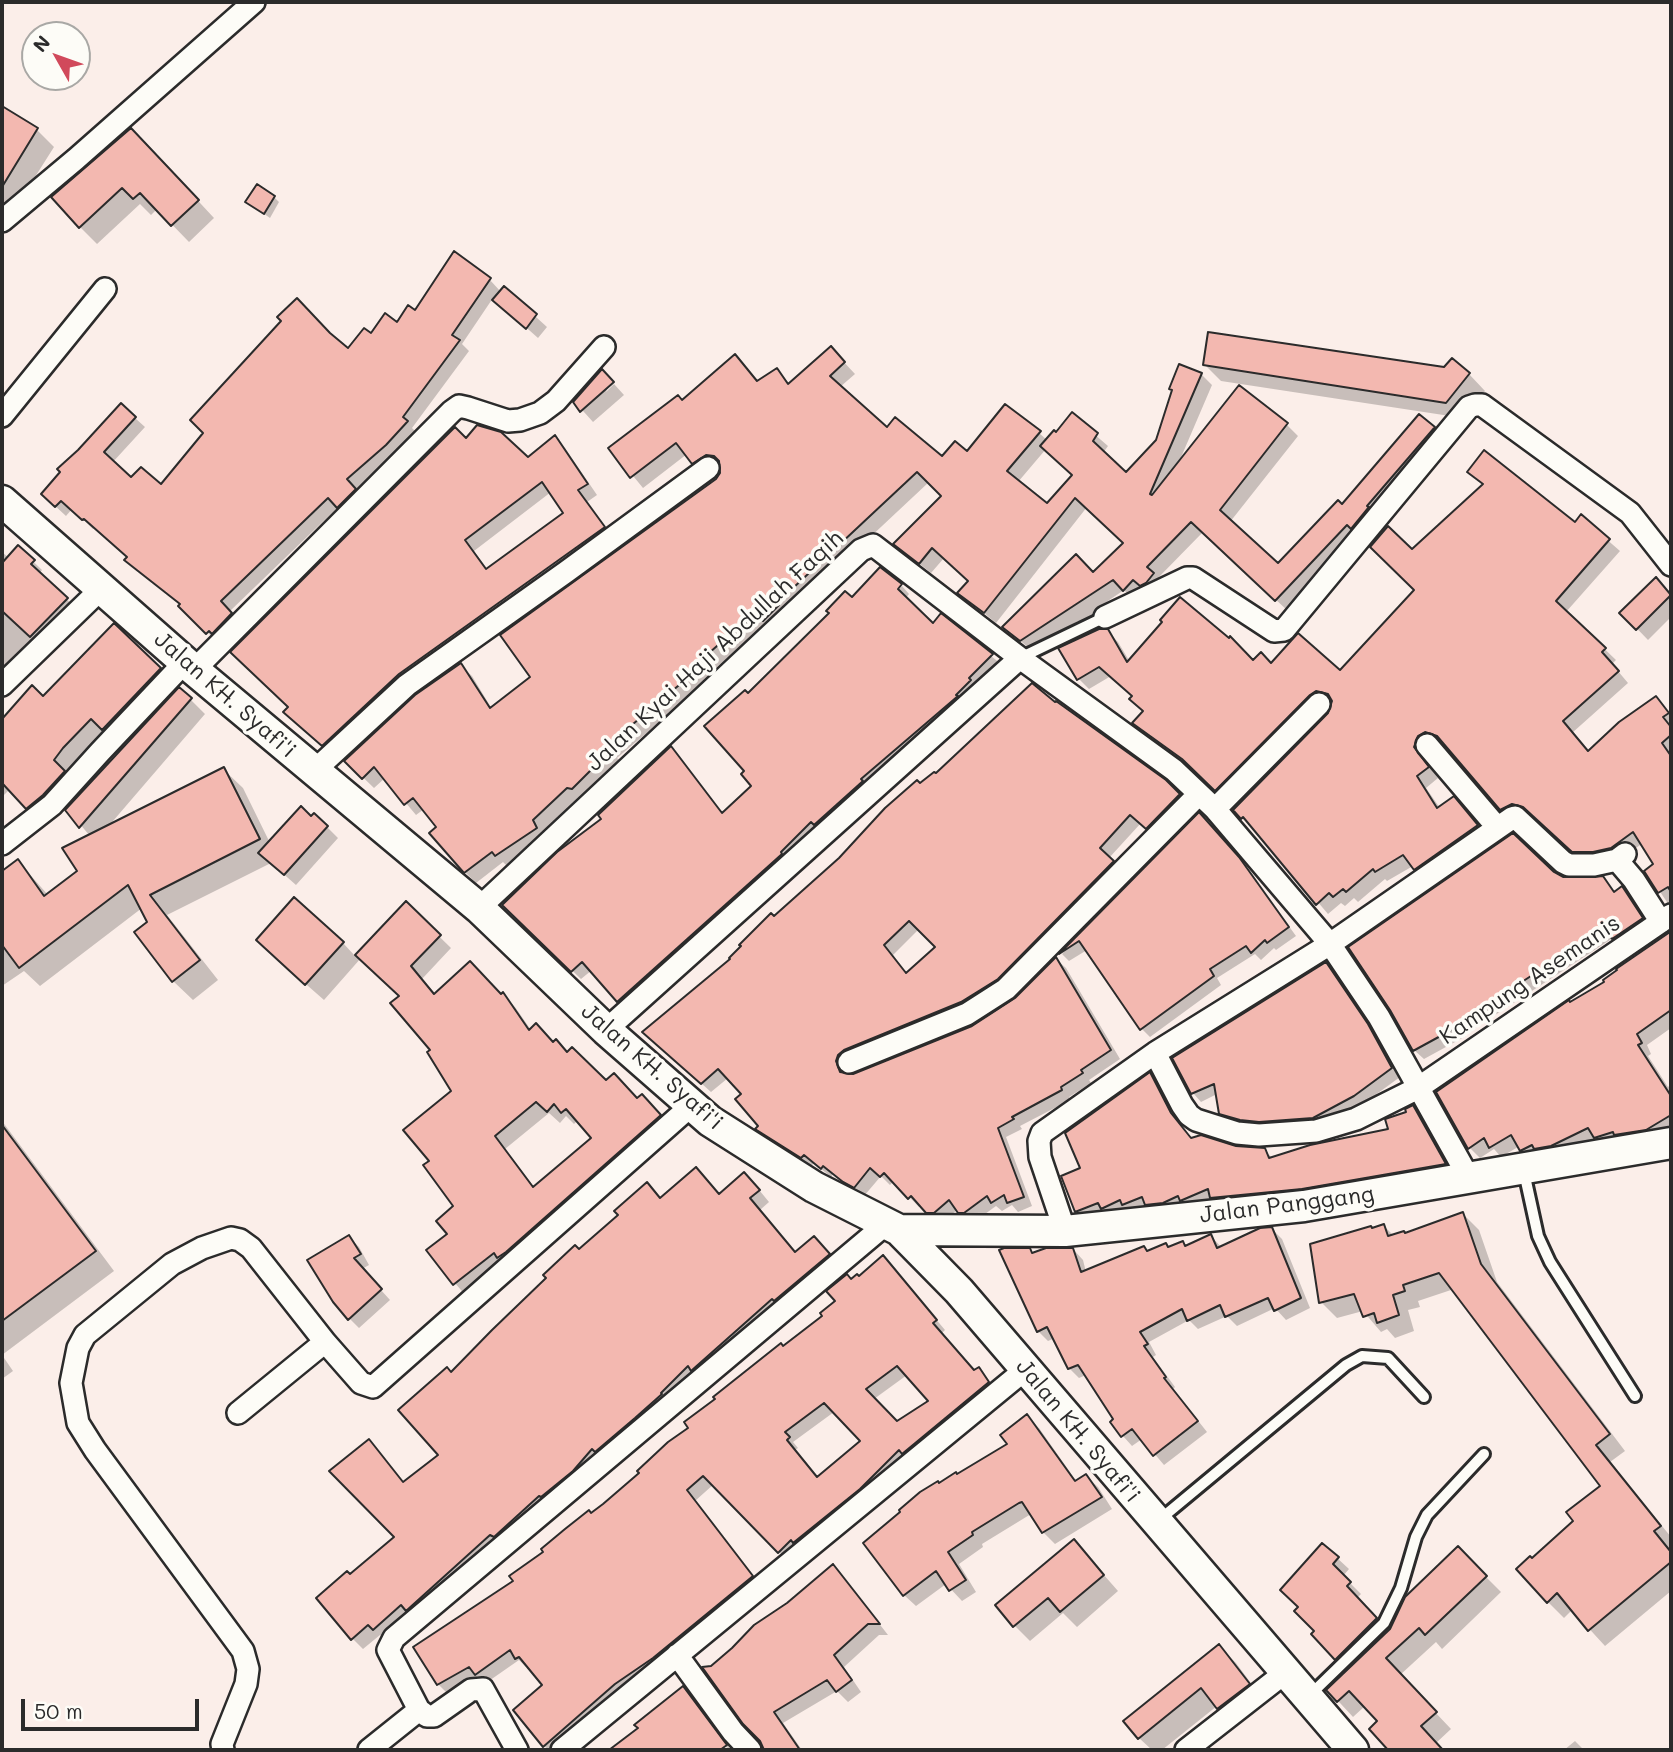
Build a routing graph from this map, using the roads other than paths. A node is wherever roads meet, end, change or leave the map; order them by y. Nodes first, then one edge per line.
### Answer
1 (254, 2) edge
2 (2, 221) edge
3 (104, 289) dead end
4 (604, 347) dead end
5 (2, 416) edge
6 (708, 468) dead end
7 (2, 501) edge
8 (1671, 565) edge
9 (102, 588) junction
10 (1105, 617) joint
11 (1020, 658) junction
12 (190, 666) junction
13 (2, 685) edge
14 (1319, 704) dead end
15 (1427, 744) dead end
16 (314, 771) junction
17 (1199, 794) junction
18 (1215, 809) junction
19 (1497, 827) junction
20 (2, 844) edge
21 (479, 908) junction
22 (1666, 918) edge
23 (1330, 944) junction
24 (606, 1030) junction
25 (1155, 1053) junction
26 (849, 1062) dead end
27 (1418, 1088) junction
28 (692, 1105) junction
29 (1671, 1143) edge
30 (1524, 1169) junction
31 (1469, 1178) junction
32 (892, 1227) junction
33 (1065, 1231) junction
34 (325, 1342) junction
35 (1026, 1369) junction
36 (1635, 1396) dead end
37 (1424, 1397) dead end
38 (238, 1413) dead end
39 (1484, 1454) dead end
40 (1156, 1523) junction
41 (677, 1656) junction
42 (1286, 1672) junction
43 (1308, 1697) junction
44 (418, 1710) junction
45 (223, 1750) edge
46 (369, 1750) edge
47 (517, 1750) edge
48 (562, 1750) edge
49 (751, 1750) edge
50 (1186, 1750) edge
51 (1353, 1750) edge

1 - 2 street
3 - 5 street
4 - 12 street
6 - 16 street
7 - 9 main road, Jalan KH. Syafi'i
8 - 10 street
9 - 12 main road, Jalan KH. Syafi'i
9 - 13 street
10 - 11 lane
11 - 17 street, Jalan Kyai Haji Abdullah Faqih
11 - 21 street, Jalan Kyai Haji Abdullah Faqih
11 - 24 street
12 - 16 main road, Jalan KH. Syafi'i
12 - 20 street
14 - 18 street
15 - 19 street
16 - 21 main road, Jalan KH. Syafi'i
17 - 18 street, Jalan Kyai Haji Abdullah Faqih
17 - 26 street
18 - 23 street, Jalan Kyai Haji Abdullah Faqih
19 - 22 street
19 - 23 street
21 - 24 main road, Jalan KH. Syafi'i
22 - 27 street, Kampung Asemanis
23 - 25 street
23 - 27 street, Jalan Kyai Haji Abdullah Faqih
24 - 28 main road, Jalan KH. Syafi'i
25 - 27 street, Kampung Asemanis
25 - 33 street
27 - 31 street, Jalan Kyai Haji Abdullah Faqih
28 - 32 main road, Jalan KH. Syafi'i
28 - 34 street
29 - 30 main road, Jalan Panggang
30 - 31 main road, Jalan Panggang
30 - 36 lane
31 - 33 main road, Jalan Panggang
32 - 33 main road, Jalan Panggang
32 - 35 main road, Jalan KH. Syafi'i
32 - 44 street
34 - 38 street
34 - 45 street
35 - 40 main road, Jalan KH. Syafi'i
35 - 41 street
37 - 40 lane
39 - 43 lane
40 - 42 main road, Jalan KH. Syafi'i
41 - 48 street
41 - 49 street
42 - 43 main road, Jalan KH. Syafi'i
42 - 50 street
43 - 51 main road, Jalan KH. Syafi'i
44 - 46 street
44 - 47 street

